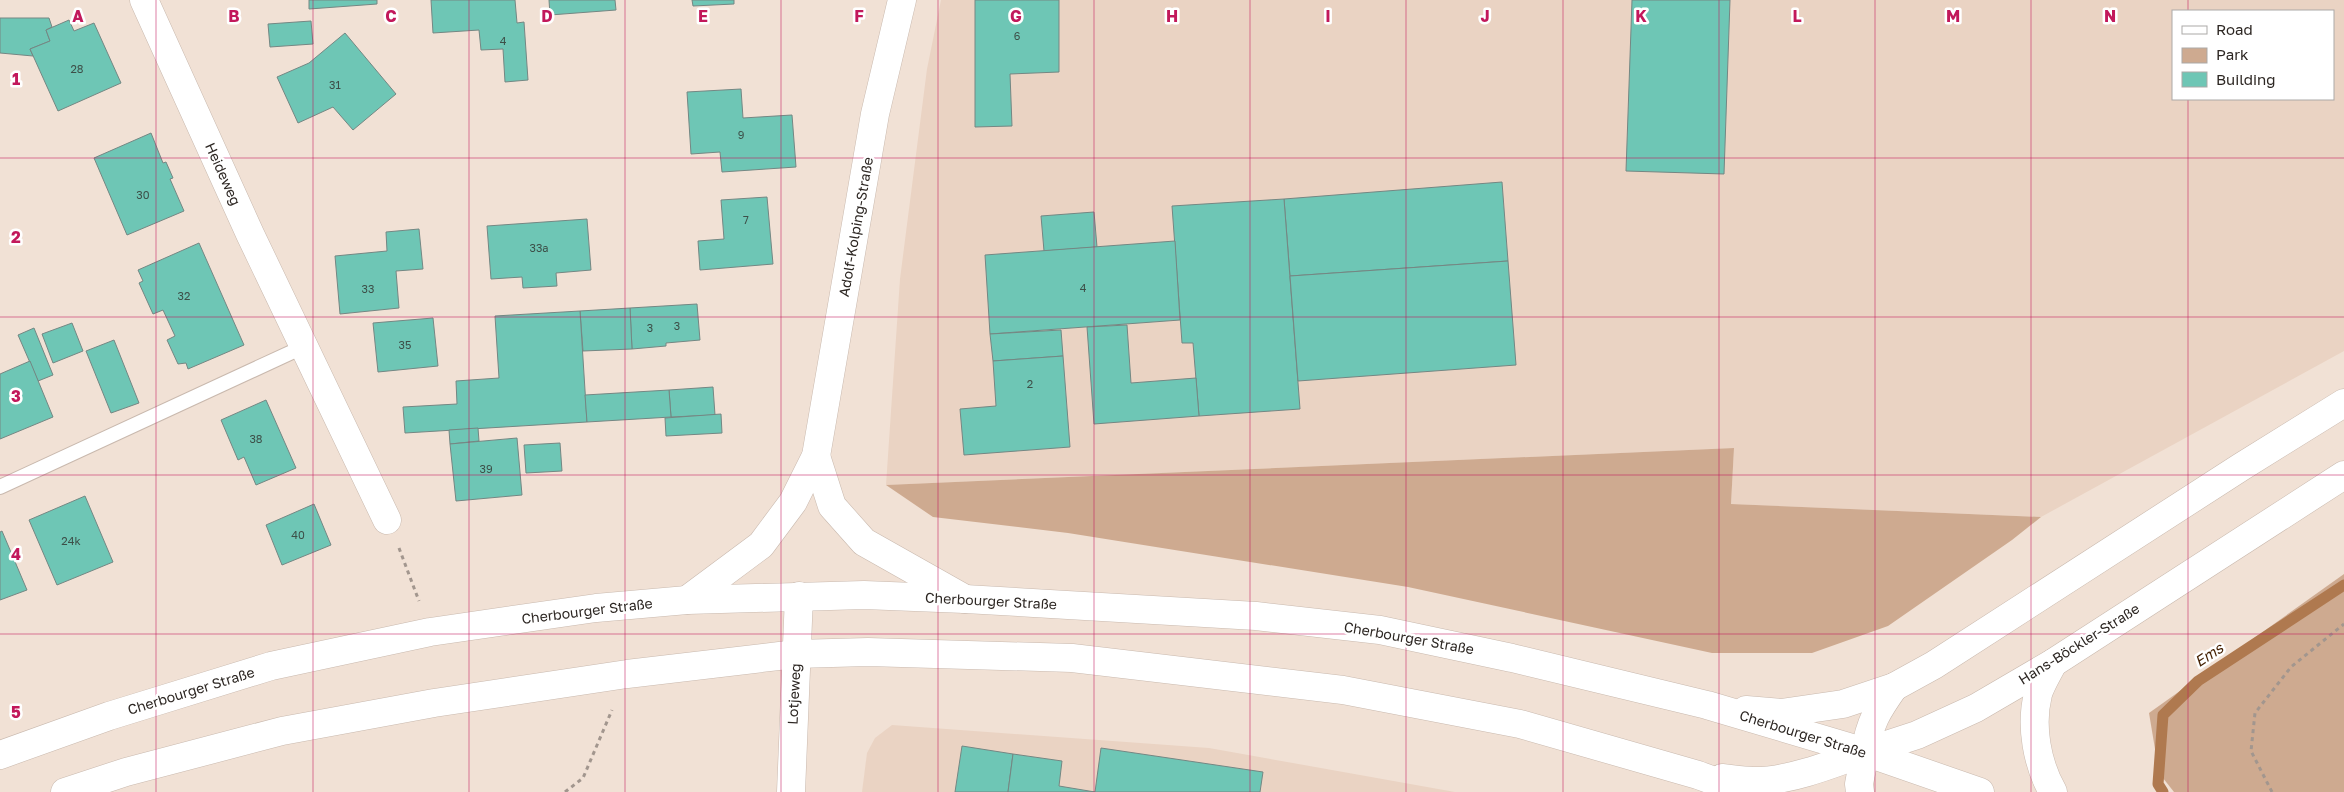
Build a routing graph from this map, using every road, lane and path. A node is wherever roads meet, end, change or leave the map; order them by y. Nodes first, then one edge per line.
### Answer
1 (144, 0) edge
2 (902, 0) edge
3 (305, 346) junction
4 (2344, 403) edge
5 (816, 456) junction
6 (2344, 475) edge
7 (0, 487) edge
8 (387, 520) joint
9 (799, 596) junction
10 (965, 599) junction
11 (687, 600) junction
12 (2344, 624) edge
13 (430, 632) junction
14 (796, 654) junction
15 (2053, 662) junction
16 (628, 674) junction
17 (1894, 687) junction
18 (1707, 705) junction
19 (1865, 752) junction
20 (0, 755) edge
21 (1698, 775) junction
22 (65, 792) edge
23 (565, 792) edge
24 (791, 792) edge
25 (1744, 792) edge
26 (1860, 792) edge
27 (1980, 792) edge
28 (2053, 792) edge
29 (2272, 792) edge

1 - 3 main road, Heideweg
2 - 5 main road, Adolf-Kolping-Straße
3 - 7 lane
3 - 8 main road, Heideweg
4 - 17 main road
5 - 10 main road, Adolf-Kolping-Straße
5 - 11 main road, Adolf-Kolping-Straße
6 - 15 main road, Hans-Böckler-Straße
8 - 13 path
9 - 10 main road, Cherbourger Straße
9 - 11 main road, Cherbourger Straße
9 - 14 main road, Lotjeweg
10 - 18 main road, Cherbourger Straße
11 - 13 main road, Cherbourger Straße
12 - 29 path
13 - 20 main road, Cherbourger Straße
14 - 16 main road
14 - 21 main road
14 - 24 main road, Lotjeweg
15 - 19 main road, Hans-Böckler-Straße
15 - 28 main road
16 - 22 main road
16 - 23 path
17 - 18 main road
17 - 19 main road
18 - 19 main road, Cherbourger Straße
19 - 21 main road, Hans-Böckler-Straße
19 - 26 main road
19 - 27 main road, Cherbourger Straße
21 - 25 main road

